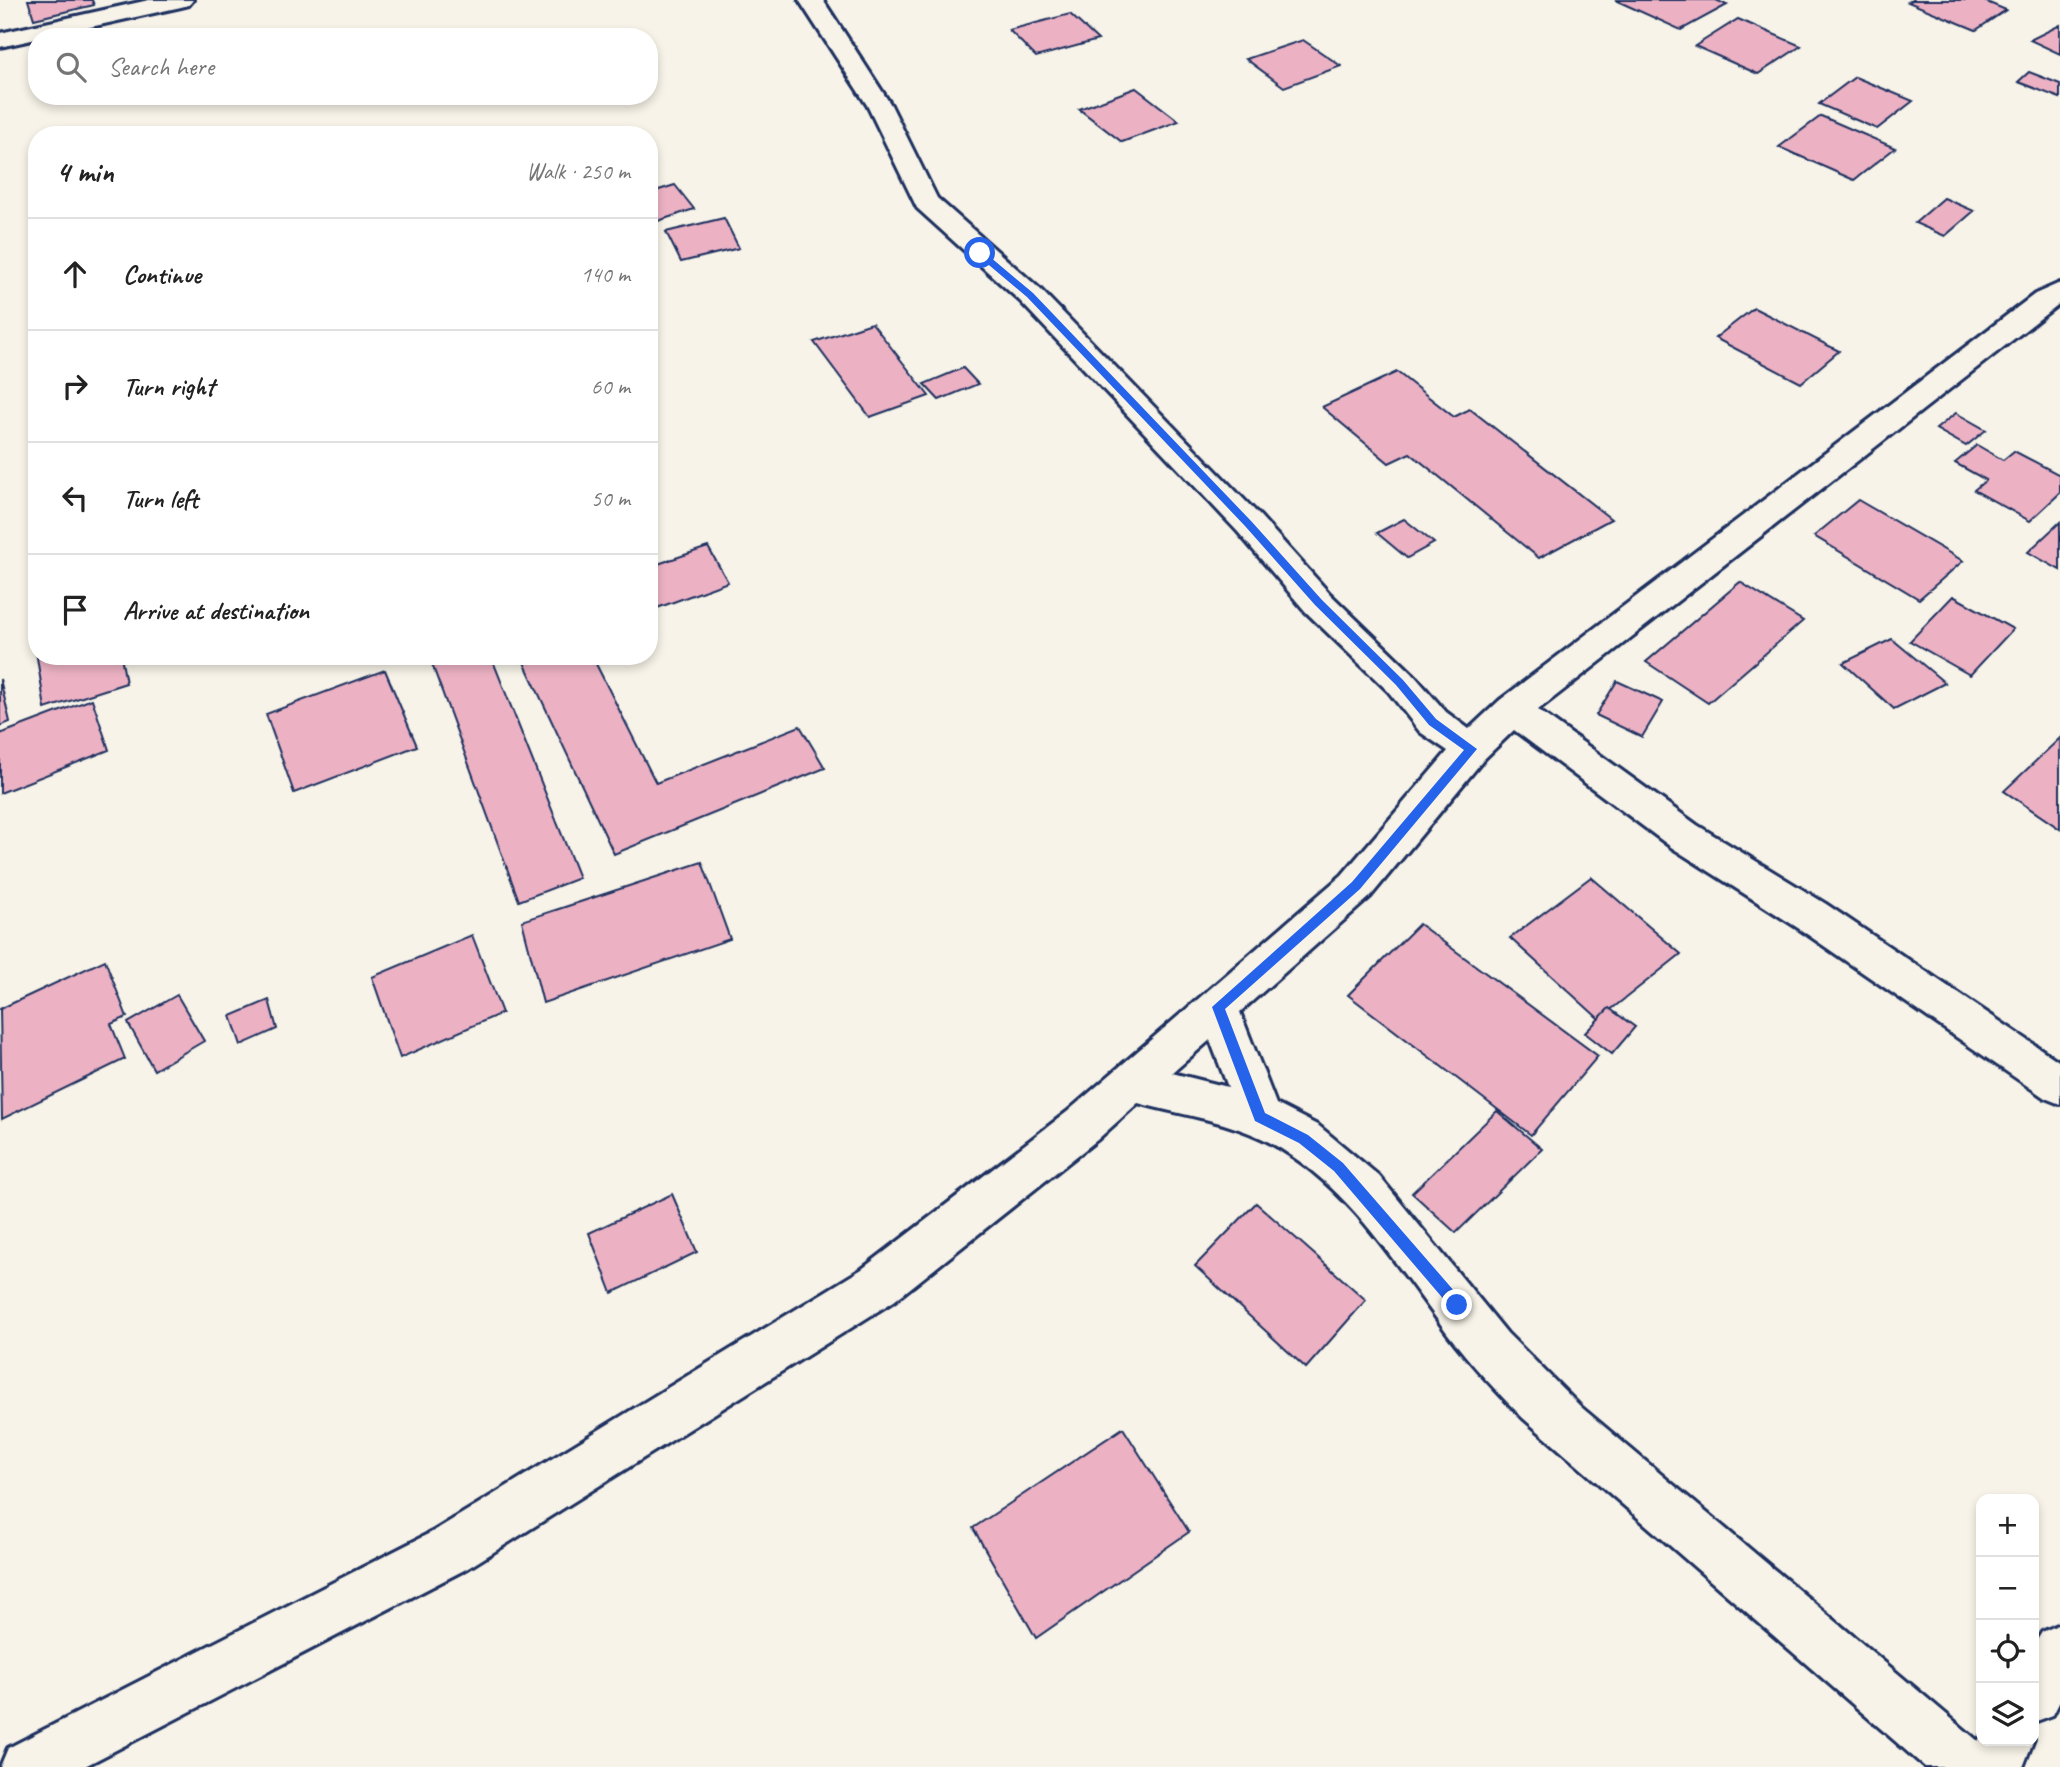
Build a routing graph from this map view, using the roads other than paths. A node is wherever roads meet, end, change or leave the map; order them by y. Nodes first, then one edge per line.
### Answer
1 (181, 0) edge
2 (811, 0) edge
3 (54, 28) edge
4 (28, 34) edge
5 (0, 40) edge
6 (2060, 292) edge
7 (1513, 710) junction
8 (1471, 749) junction
9 (1218, 1007) junction
10 (1132, 1083) junction
11 (2060, 1085) edge
12 (1260, 1117) junction
13 (2060, 1650) edge
14 (2039, 1687) edge
15 (2005, 1746) edge
16 (27, 1767) edge
17 (1967, 1767) edge
18 (1993, 1767) edge

1 - 3 street
2 - 8 street
4 - 5 street
6 - 7 street
7 - 8 street
7 - 11 street
8 - 9 street
9 - 10 street
9 - 12 street
10 - 12 street
10 - 16 street
12 - 17 street
13 - 14 street
15 - 18 street

